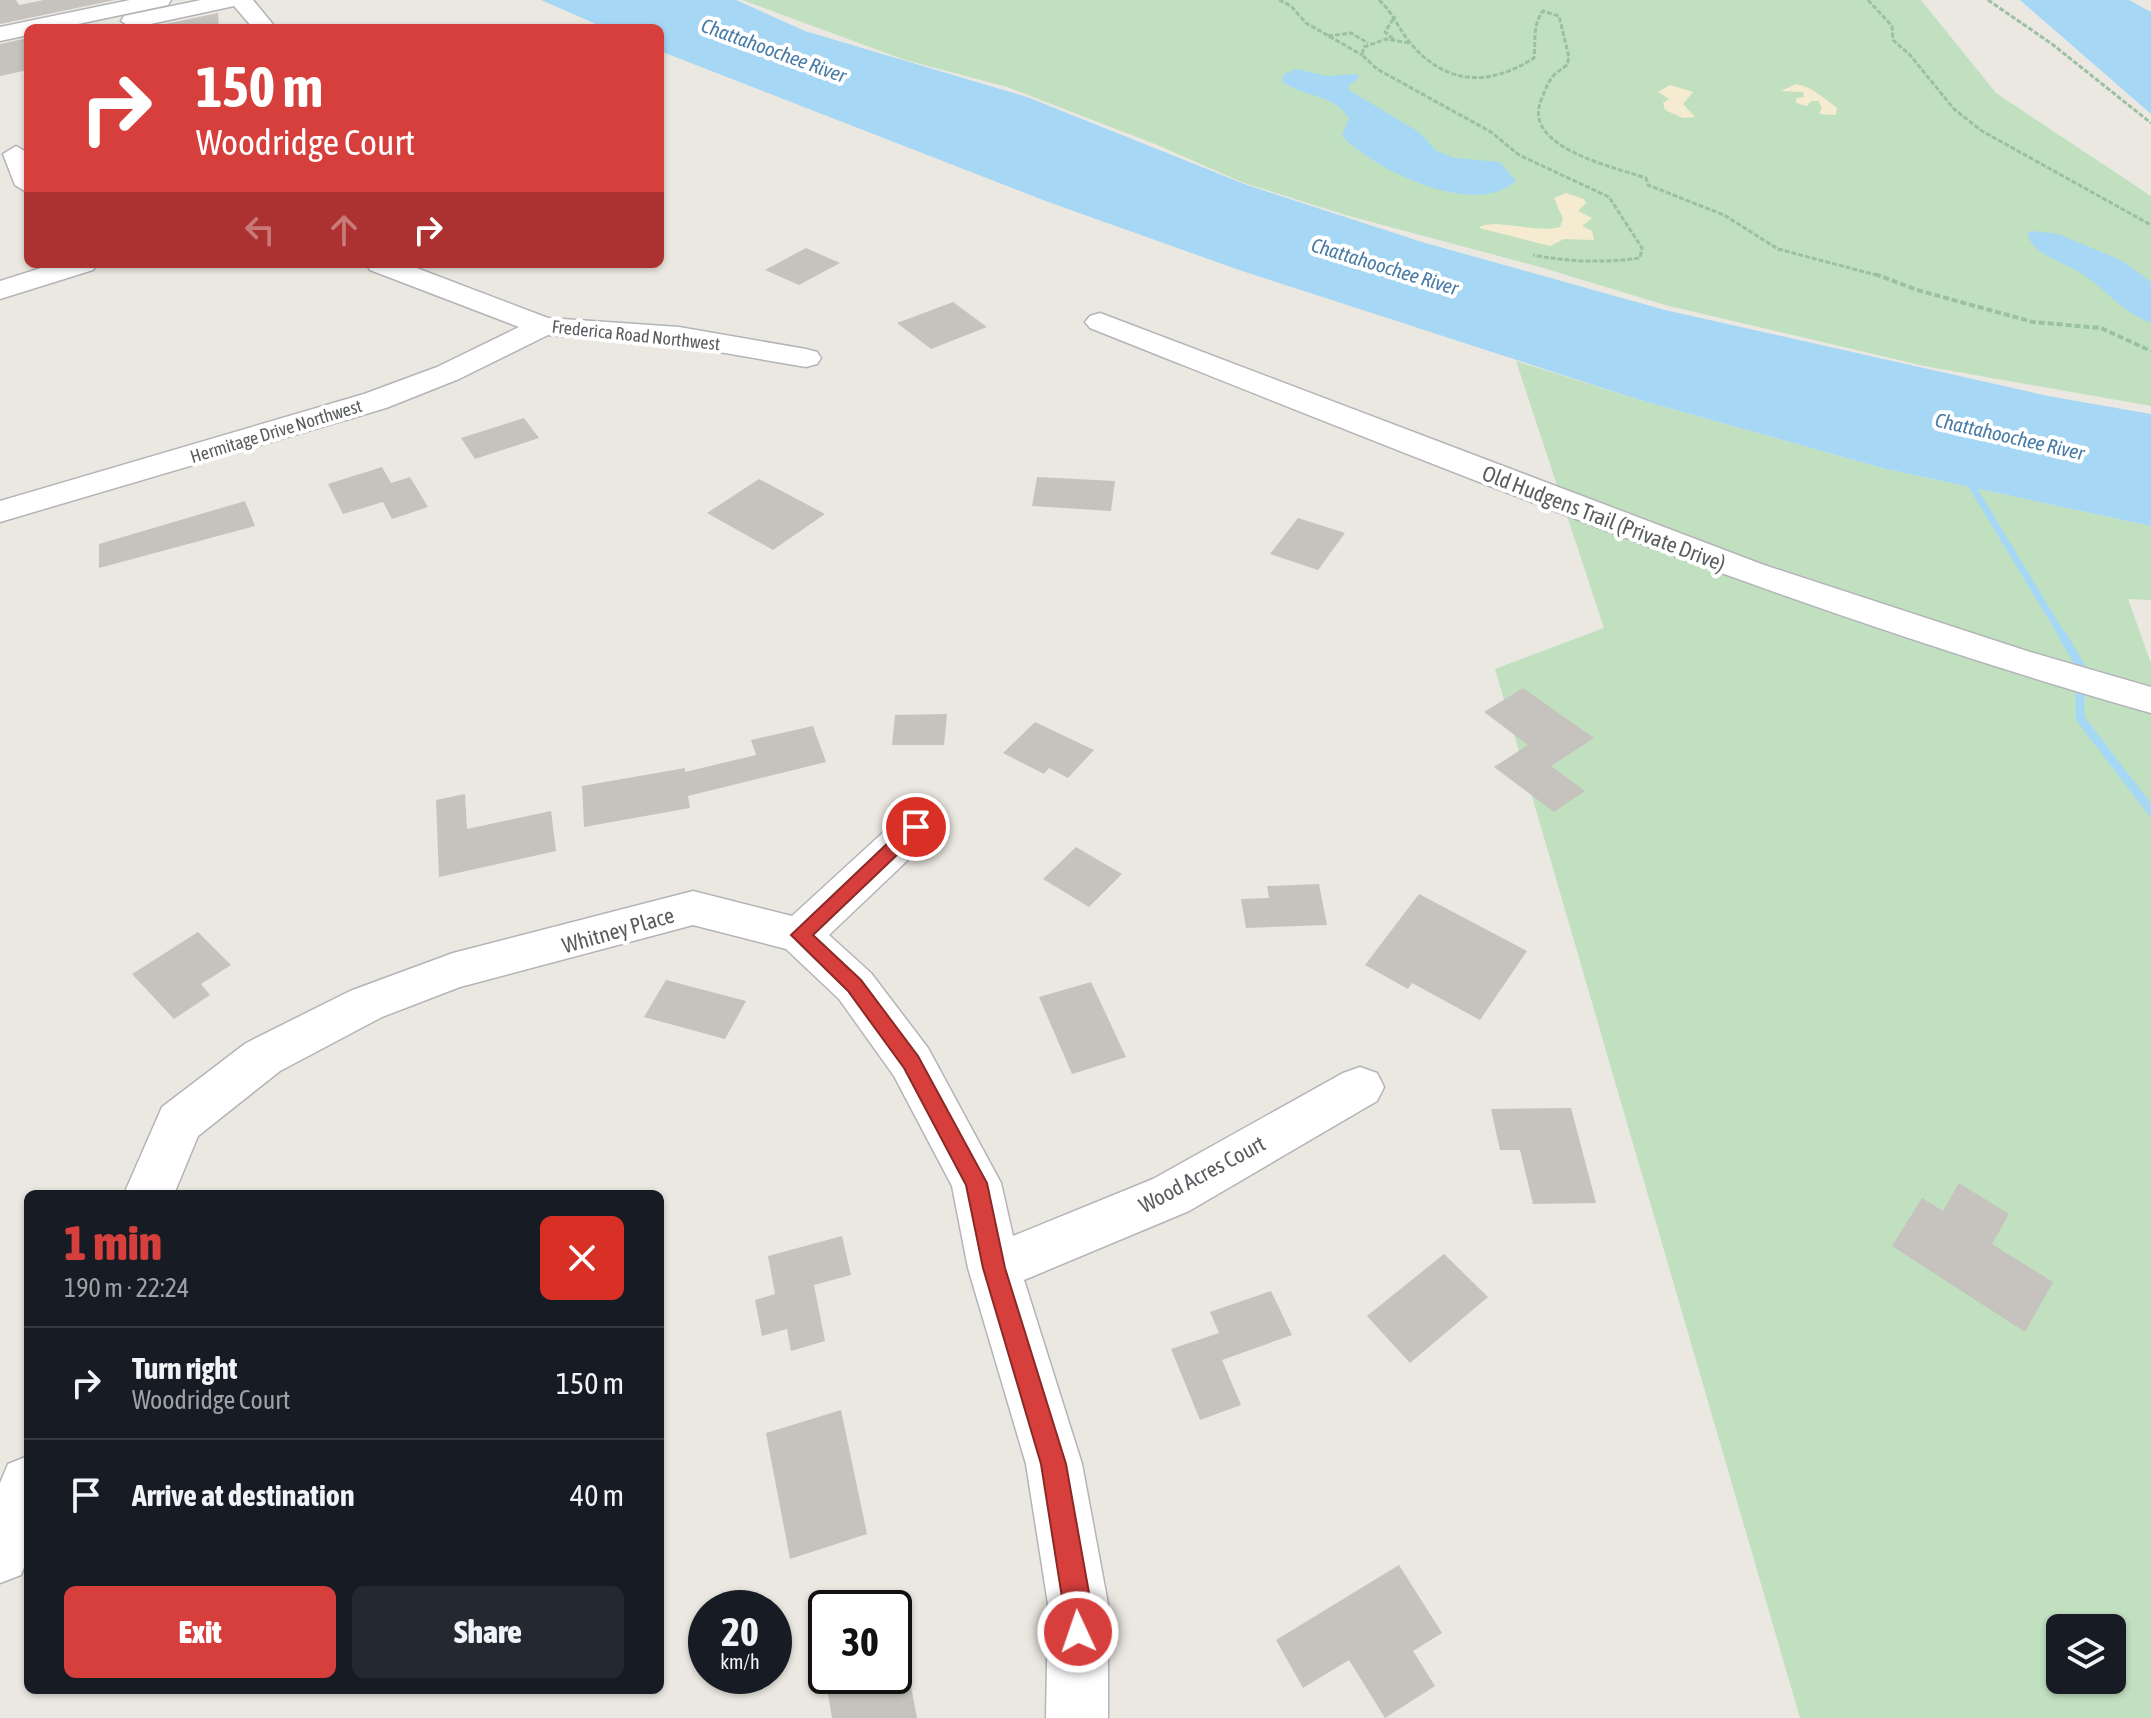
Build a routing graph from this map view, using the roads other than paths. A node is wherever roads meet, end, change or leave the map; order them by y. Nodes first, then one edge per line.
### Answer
1 (160, 0) edge
2 (232, 0) edge
3 (241, 0) edge
4 (47, 24) edge
5 (117, 24) edge
6 (262, 24) edge
7 (24, 29) edge
8 (0, 34) edge
9 (24, 43) edge
10 (0, 45) edge
11 (15, 154) edge
12 (24, 175) edge
13 (62, 268) edge
14 (391, 268) edge
15 (0, 290) edge
16 (1100, 322) dead end
17 (544, 326) junction
18 (806, 358) dead end
19 (0, 512) edge
20 (2124, 693) edge
21 (916, 827) dead end
22 (800, 935) junction
23 (1360, 1087) dead end
24 (151, 1190) edge
25 (994, 1268) junction
26 (24, 1494) edge
27 (0, 1554) edge
28 (1077, 1718) edge

1 - 4 street
2 - 5 street
3 - 6 street
7 - 8 street
9 - 10 street
11 - 12 street
13 - 15 street
14 - 17 street, Frederica Road Northwest
16 - 20 street, Old Hudgens Trail (Private Drive)
17 - 18 street, Frederica Road Northwest
17 - 19 street, Hermitage Drive Northwest
21 - 22 street
22 - 24 street, Whitney Place
22 - 25 street, Whitney Place
23 - 25 street, Wood Acres Court
25 - 28 street, Whitney Place
26 - 27 street

